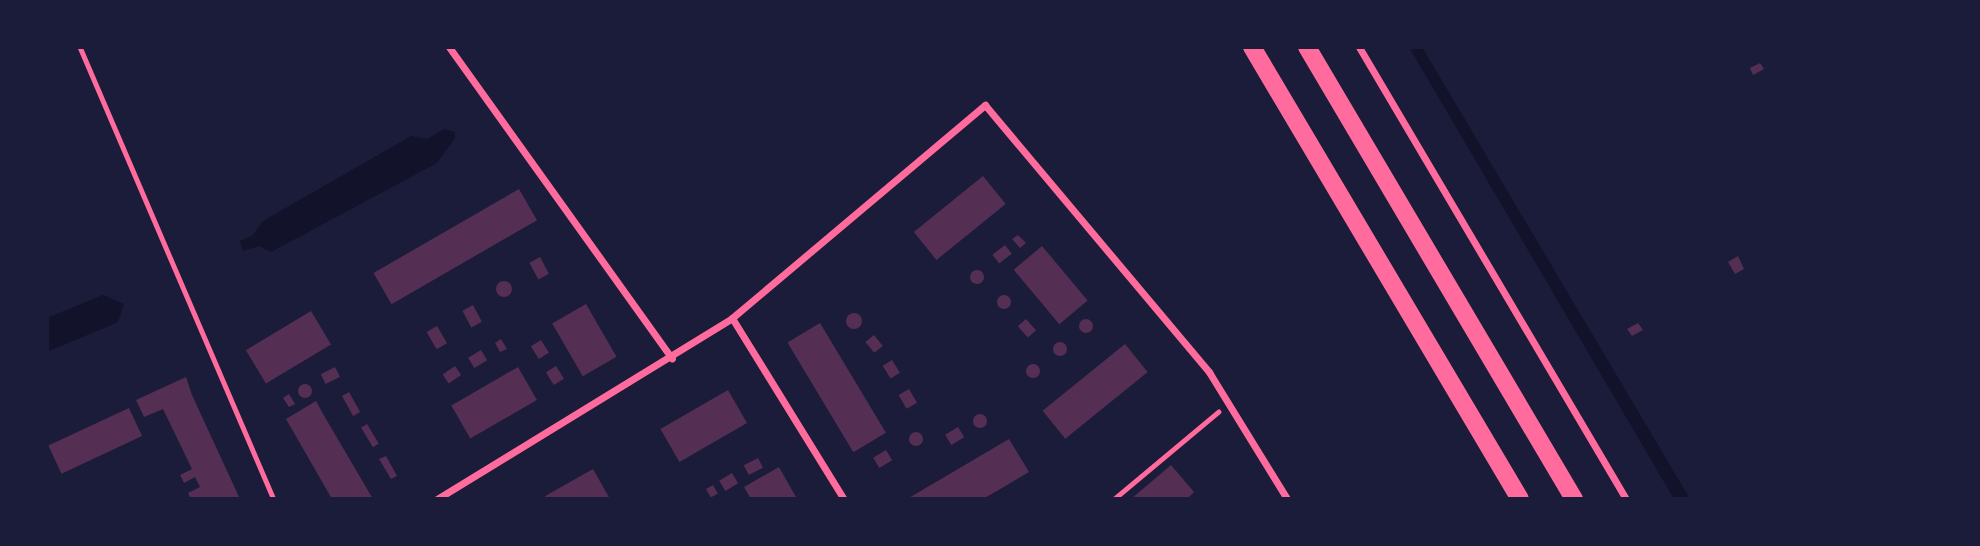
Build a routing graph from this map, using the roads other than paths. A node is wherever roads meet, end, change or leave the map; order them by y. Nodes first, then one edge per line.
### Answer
1 (449, 47) edge
2 (1252, 47) edge
3 (1307, 47) edge
4 (1359, 47) edge
5 (732, 318) junction
6 (672, 358) junction
7 (437, 499) edge
8 (844, 499) edge
9 (1287, 499) edge
10 (1520, 499) edge
11 (1574, 499) edge
12 (1626, 499) edge

1 - 6 street
2 - 10 main road
3 - 11 main road
4 - 12 street
5 - 6 street
5 - 8 street
5 - 9 street
6 - 7 street

